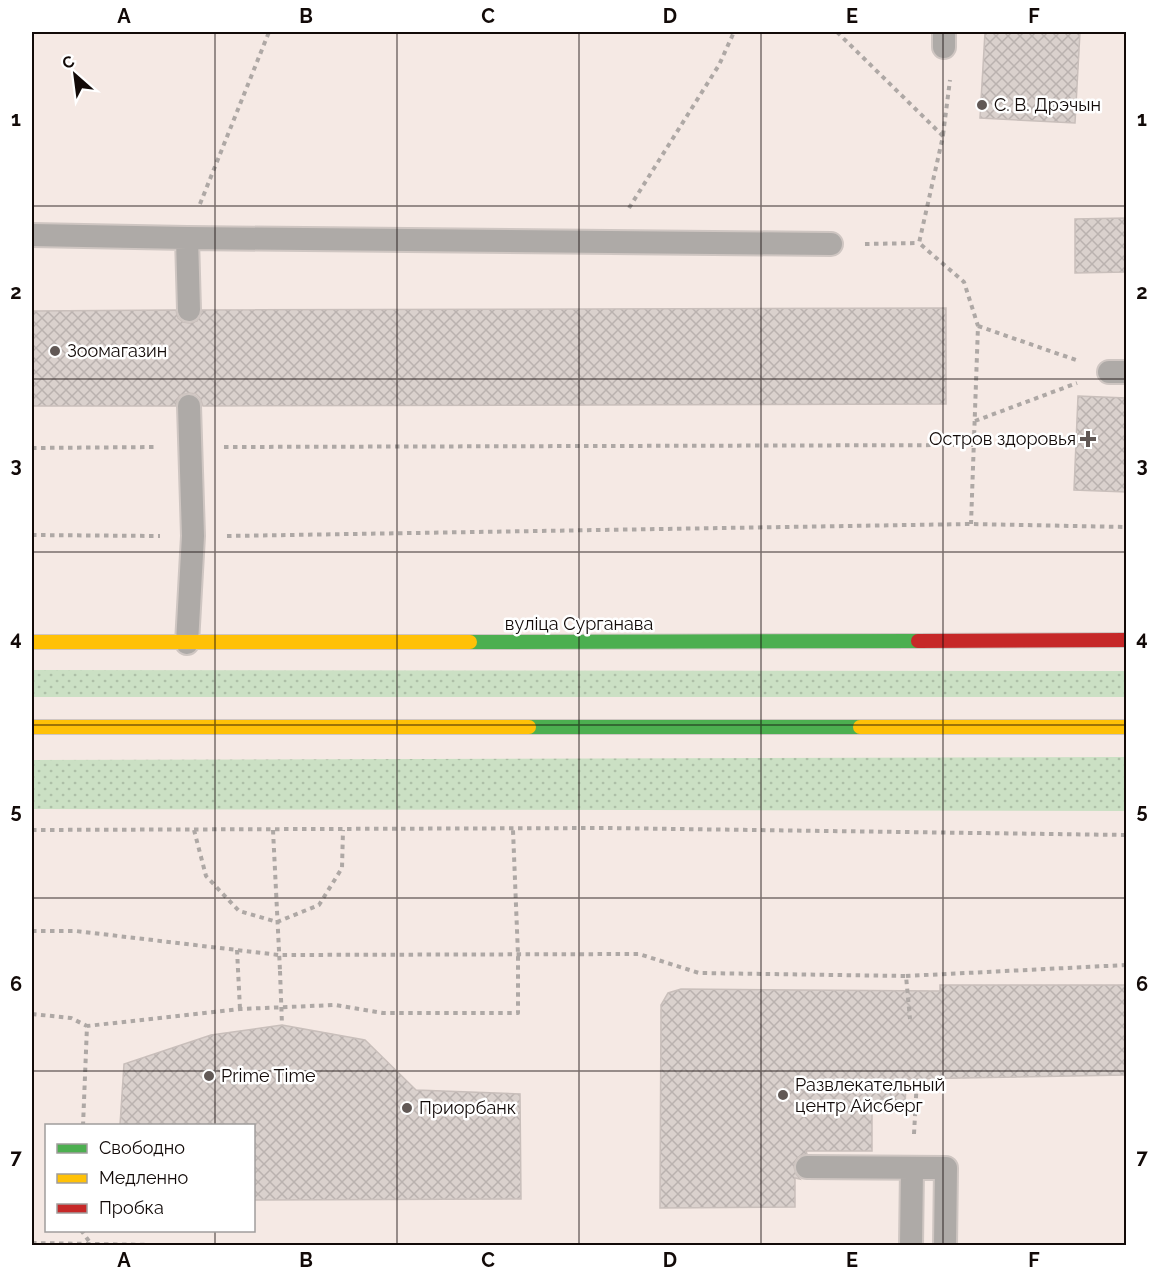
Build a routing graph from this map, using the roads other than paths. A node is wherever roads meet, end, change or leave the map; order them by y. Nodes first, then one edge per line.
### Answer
1 (32, 235) edge
2 (187, 238) junction
3 (831, 244) road end
4 (189, 310) dead end
5 (189, 406) dead end
6 (1126, 640) edge
7 (32, 642) edge
8 (187, 644) junction
9 (32, 727) edge
10 (1126, 727) edge
11 (807, 1167) dead end
12 (912, 1168) junction
13 (910, 1245) edge
14 (945, 1245) edge

1 - 2 lane
2 - 3 lane
2 - 4 lane
5 - 8 lane
6 - 8 main road, вуліца Сурганава
7 - 8 main road, вуліца Сурганава
9 - 10 main road
11 - 12 lane
12 - 13 lane
12 - 14 lane

